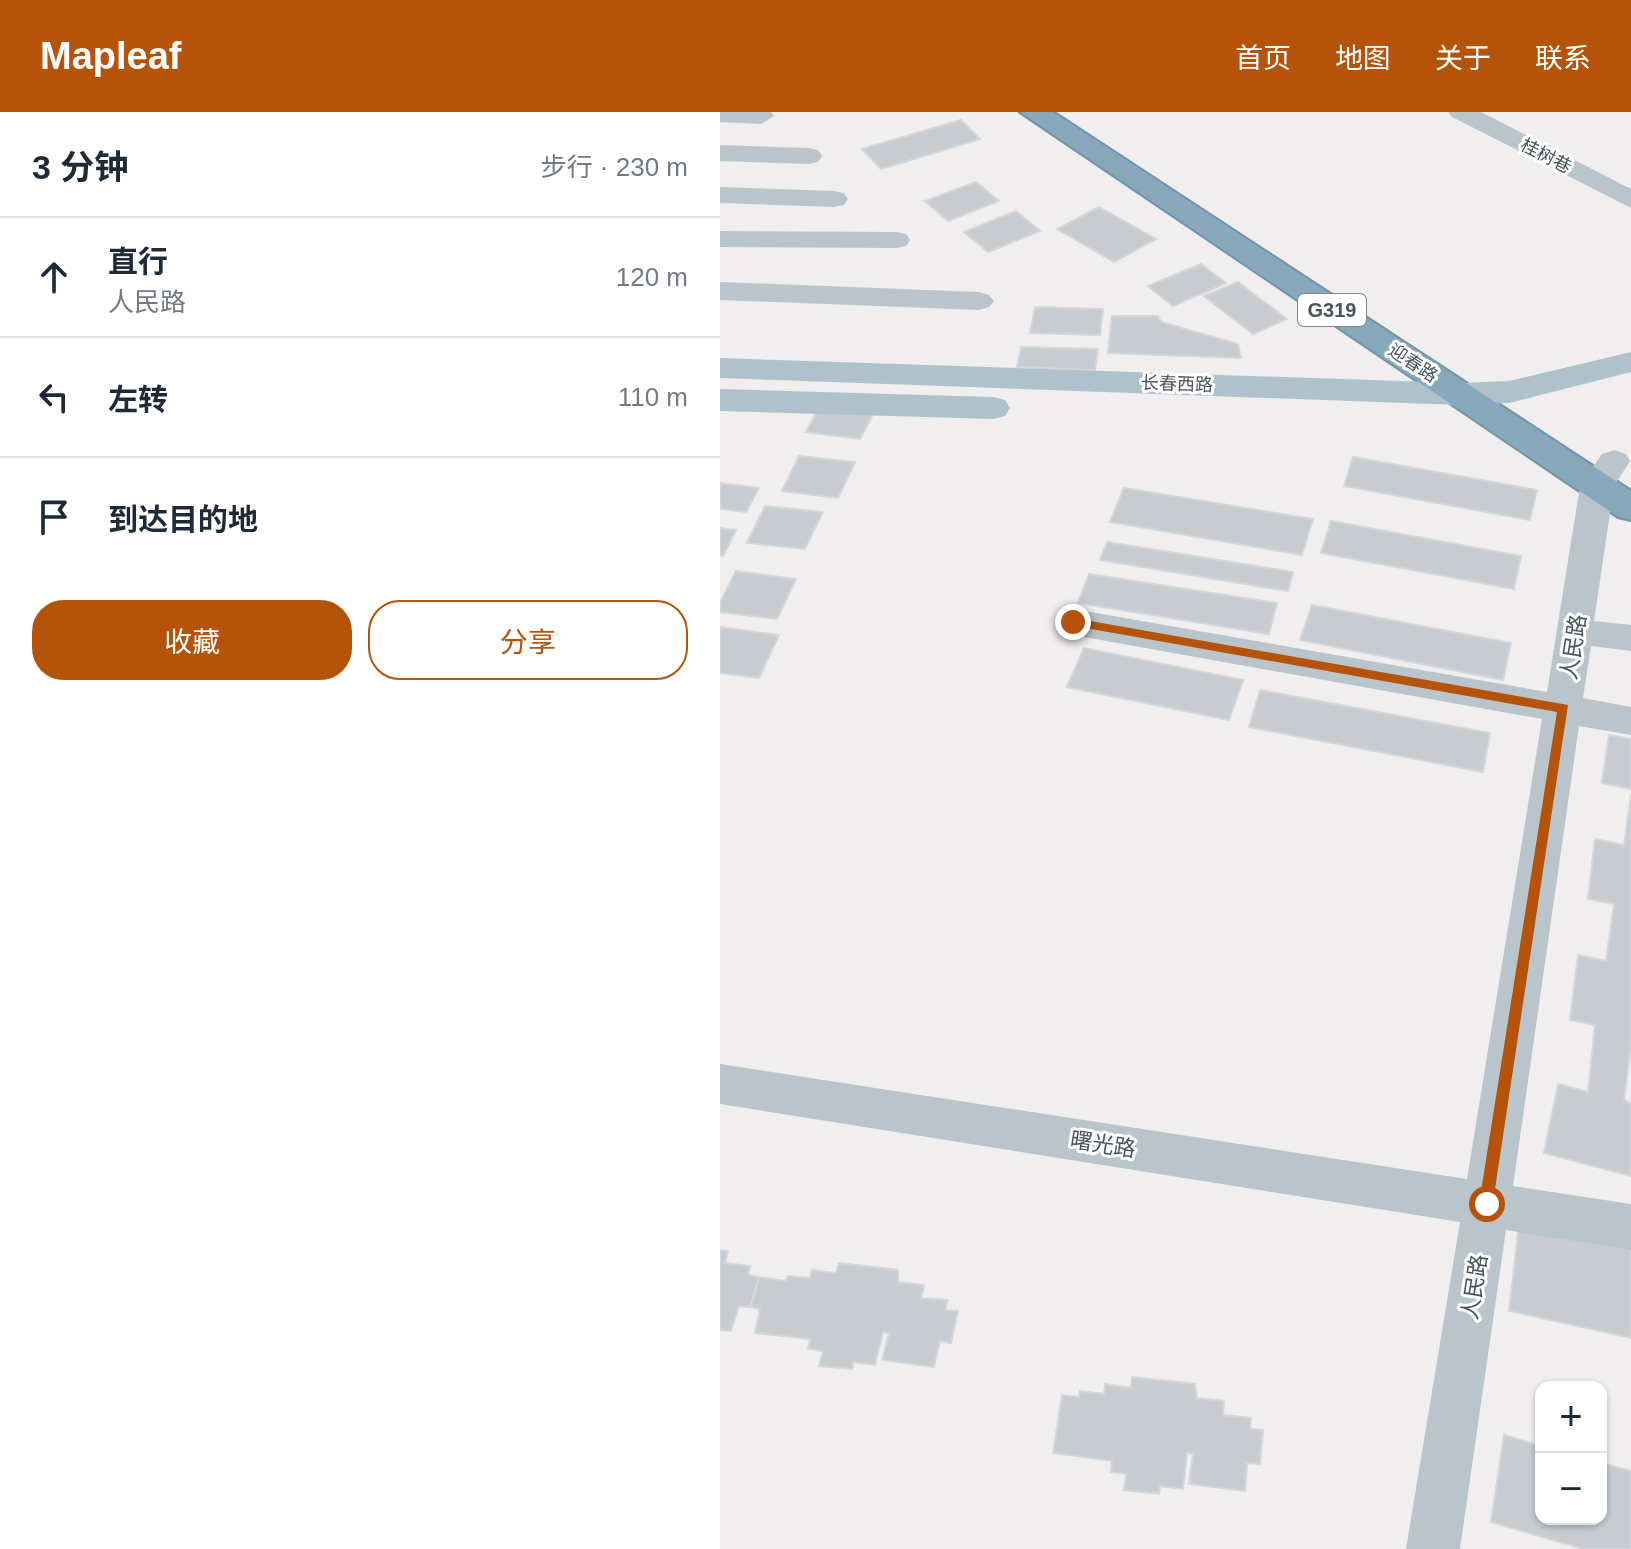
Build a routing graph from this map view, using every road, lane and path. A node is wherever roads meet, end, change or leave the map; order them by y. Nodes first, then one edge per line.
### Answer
1 (1034, 112) edge
2 (1077, 112) edge
3 (1461, 112) edge
4 (720, 114) edge
5 (761, 116) dead end
6 (720, 153) edge
7 (809, 156) dead end
8 (720, 195) edge
9 (834, 199) dead end
10 (1631, 200) edge
11 (720, 239) edge
12 (896, 240) dead end
13 (720, 291) edge
14 (979, 301) dead end
15 (1631, 362) edge
16 (720, 368) edge
17 (1631, 393) edge
18 (1460, 394) junction
19 (720, 400) edge
20 (1506, 408) junction
21 (1543, 414) junction
22 (1618, 481) edge
23 (1073, 622) dead end
24 (1575, 631) junction
25 (1631, 638) edge
26 (1563, 709) junction
27 (1631, 721) edge
28 (720, 1084) edge
29 (1487, 1204) junction
30 (1631, 1227) edge
31 (1433, 1549) edge

1 - 18 highway, 迎春路 / G319
2 - 20 highway, 迎春路 / G319
3 - 10 street, 桂树巷
4 - 5 street
6 - 7 street
8 - 9 street
11 - 12 street
13 - 14 street
15 - 20 main road, 长春西路
16 - 18 main road, 长春西路
17 - 21 main road
18 - 20 main road, 长春西路
19 - 20 main road
20 - 21 main road
20 - 22 highway, 迎春路 / G319
21 - 22 highway
22 - 24 street, 人民路
23 - 26 street
24 - 25 street
24 - 26 street, 人民路
26 - 27 street
26 - 29 street, 人民路
28 - 29 street, 曙光路
29 - 30 street, 曙光路
29 - 31 street, 人民路

